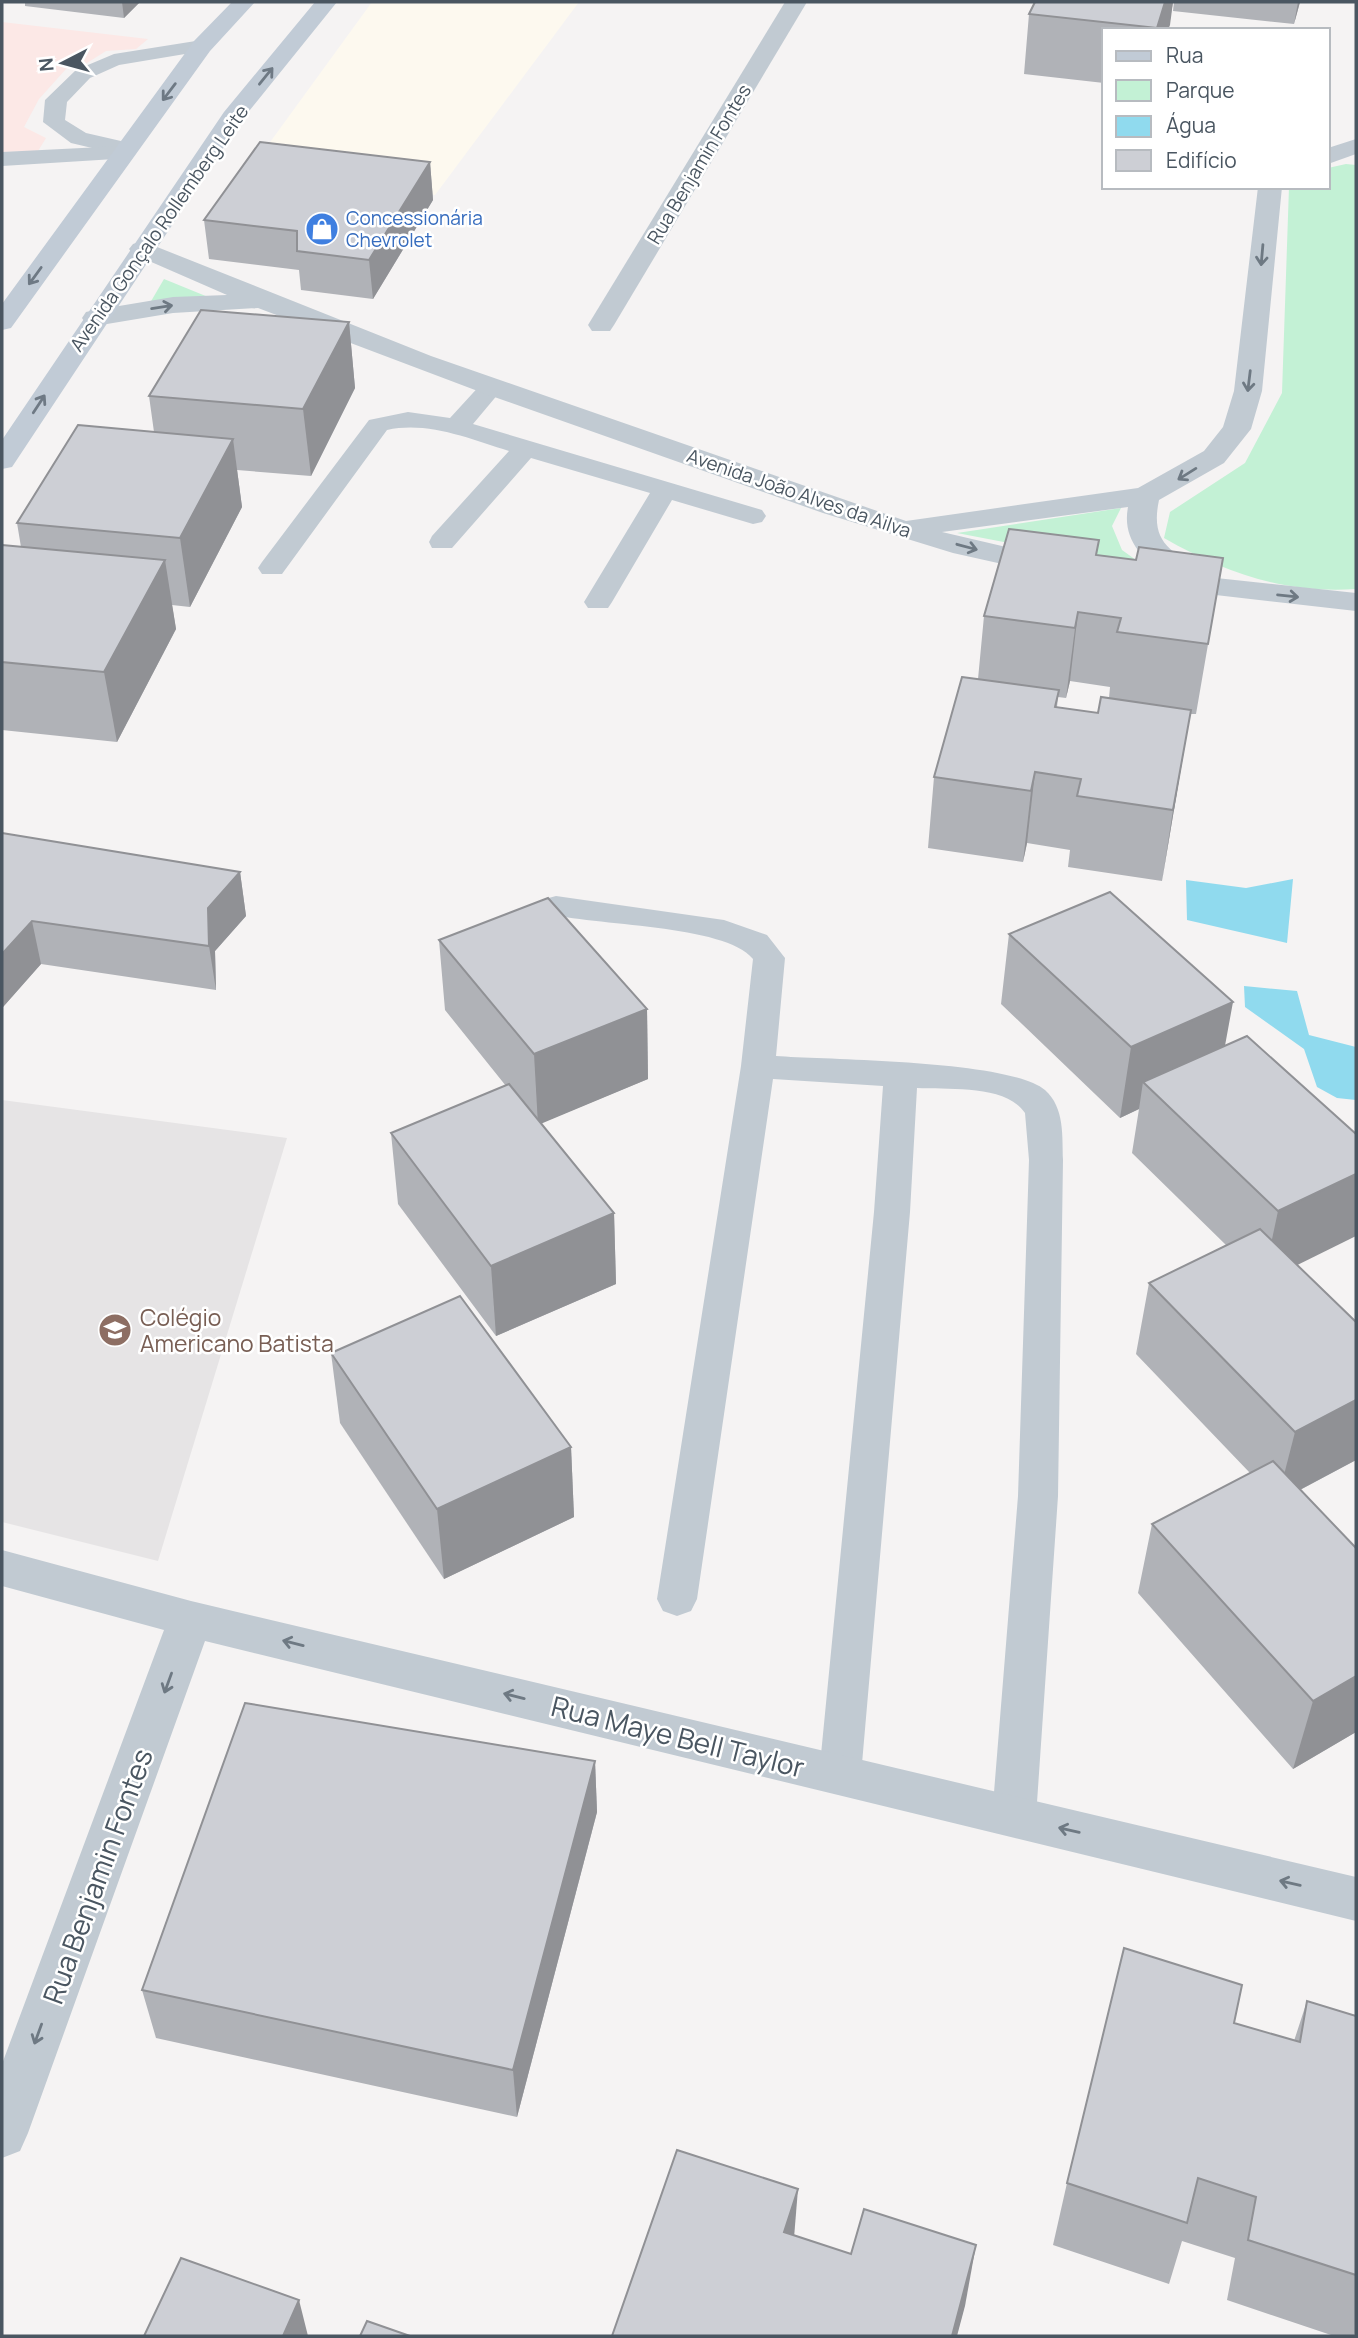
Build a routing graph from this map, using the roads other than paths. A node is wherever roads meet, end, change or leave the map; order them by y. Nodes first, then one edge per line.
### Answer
1 (244, 2) edge
2 (326, 2) edge
3 (796, 2) edge
4 (202, 46) junction
5 (1356, 146) edge
6 (124, 151) junction
7 (1330, 158) edge
8 (2, 159) edge
9 (1330, 159) edge
10 (1356, 160) edge
11 (1270, 189) edge
12 (142, 249) junction
13 (262, 302) junction
14 (95, 318) junction
15 (2, 323) edge
16 (601, 326) dead end
17 (492, 387) junction
18 (456, 427) junction
19 (526, 447) junction
20 (2, 461) edge
21 (665, 490) junction
22 (1145, 496) junction
23 (753, 516) dead end
24 (901, 528) junction
25 (442, 542) dead end
26 (272, 568) dead end
27 (1073, 570) edge
28 (1140, 579) edge
29 (1236, 591) junction
30 (598, 602) dead end
31 (1356, 602) edge
32 (556, 906) edge
33 (758, 1066) junction
34 (901, 1076) junction
35 (2, 1568) edge
36 (677, 1599) dead end
37 (191, 1619) junction
38 (840, 1774) junction
39 (1014, 1817) junction
40 (1356, 1899) edge
41 (2, 2133) edge

1 - 4 main road
12 -> 2 main road, Avenida Gonçalo Rollemberg Leite
3 - 16 street, Rua Benjamin Fontes
4 -> 6 main road
4 - 6 lane
5 - 7 street
6 - 8 street
6 -> 15 main road
9 - 10 street
11 -> 22 street
12 - 13 street, Avenida João Alves da Ailva
12 - 14 main road, Avenida Gonçalo Rollemberg Leite
14 -> 13 street, Avenida João Alves da Ailva
13 - 17 street, Avenida João Alves da Ailva
20 -> 14 main road, Avenida Gonçalo Rollemberg Leite
17 - 18 lane
17 - 24 street, Avenida João Alves da Ailva
18 - 19 lane
18 - 26 lane
19 - 21 lane
19 - 25 lane
21 - 23 lane
21 - 30 lane
22 - 24 street
22 - 29 street
24 -> 27 street, Avenida João Alves da Ailva
28 - 29 street
29 -> 31 street
32 - 33 lane
33 - 34 lane
33 - 36 lane
34 - 38 lane
34 - 39 lane
35 - 37 street, Rua Maye Bell Taylor
38 -> 37 street, Rua Maye Bell Taylor
37 -> 41 street, Rua Benjamin Fontes
38 - 39 street, Rua Maye Bell Taylor
40 -> 39 street, Rua Maye Bell Taylor

